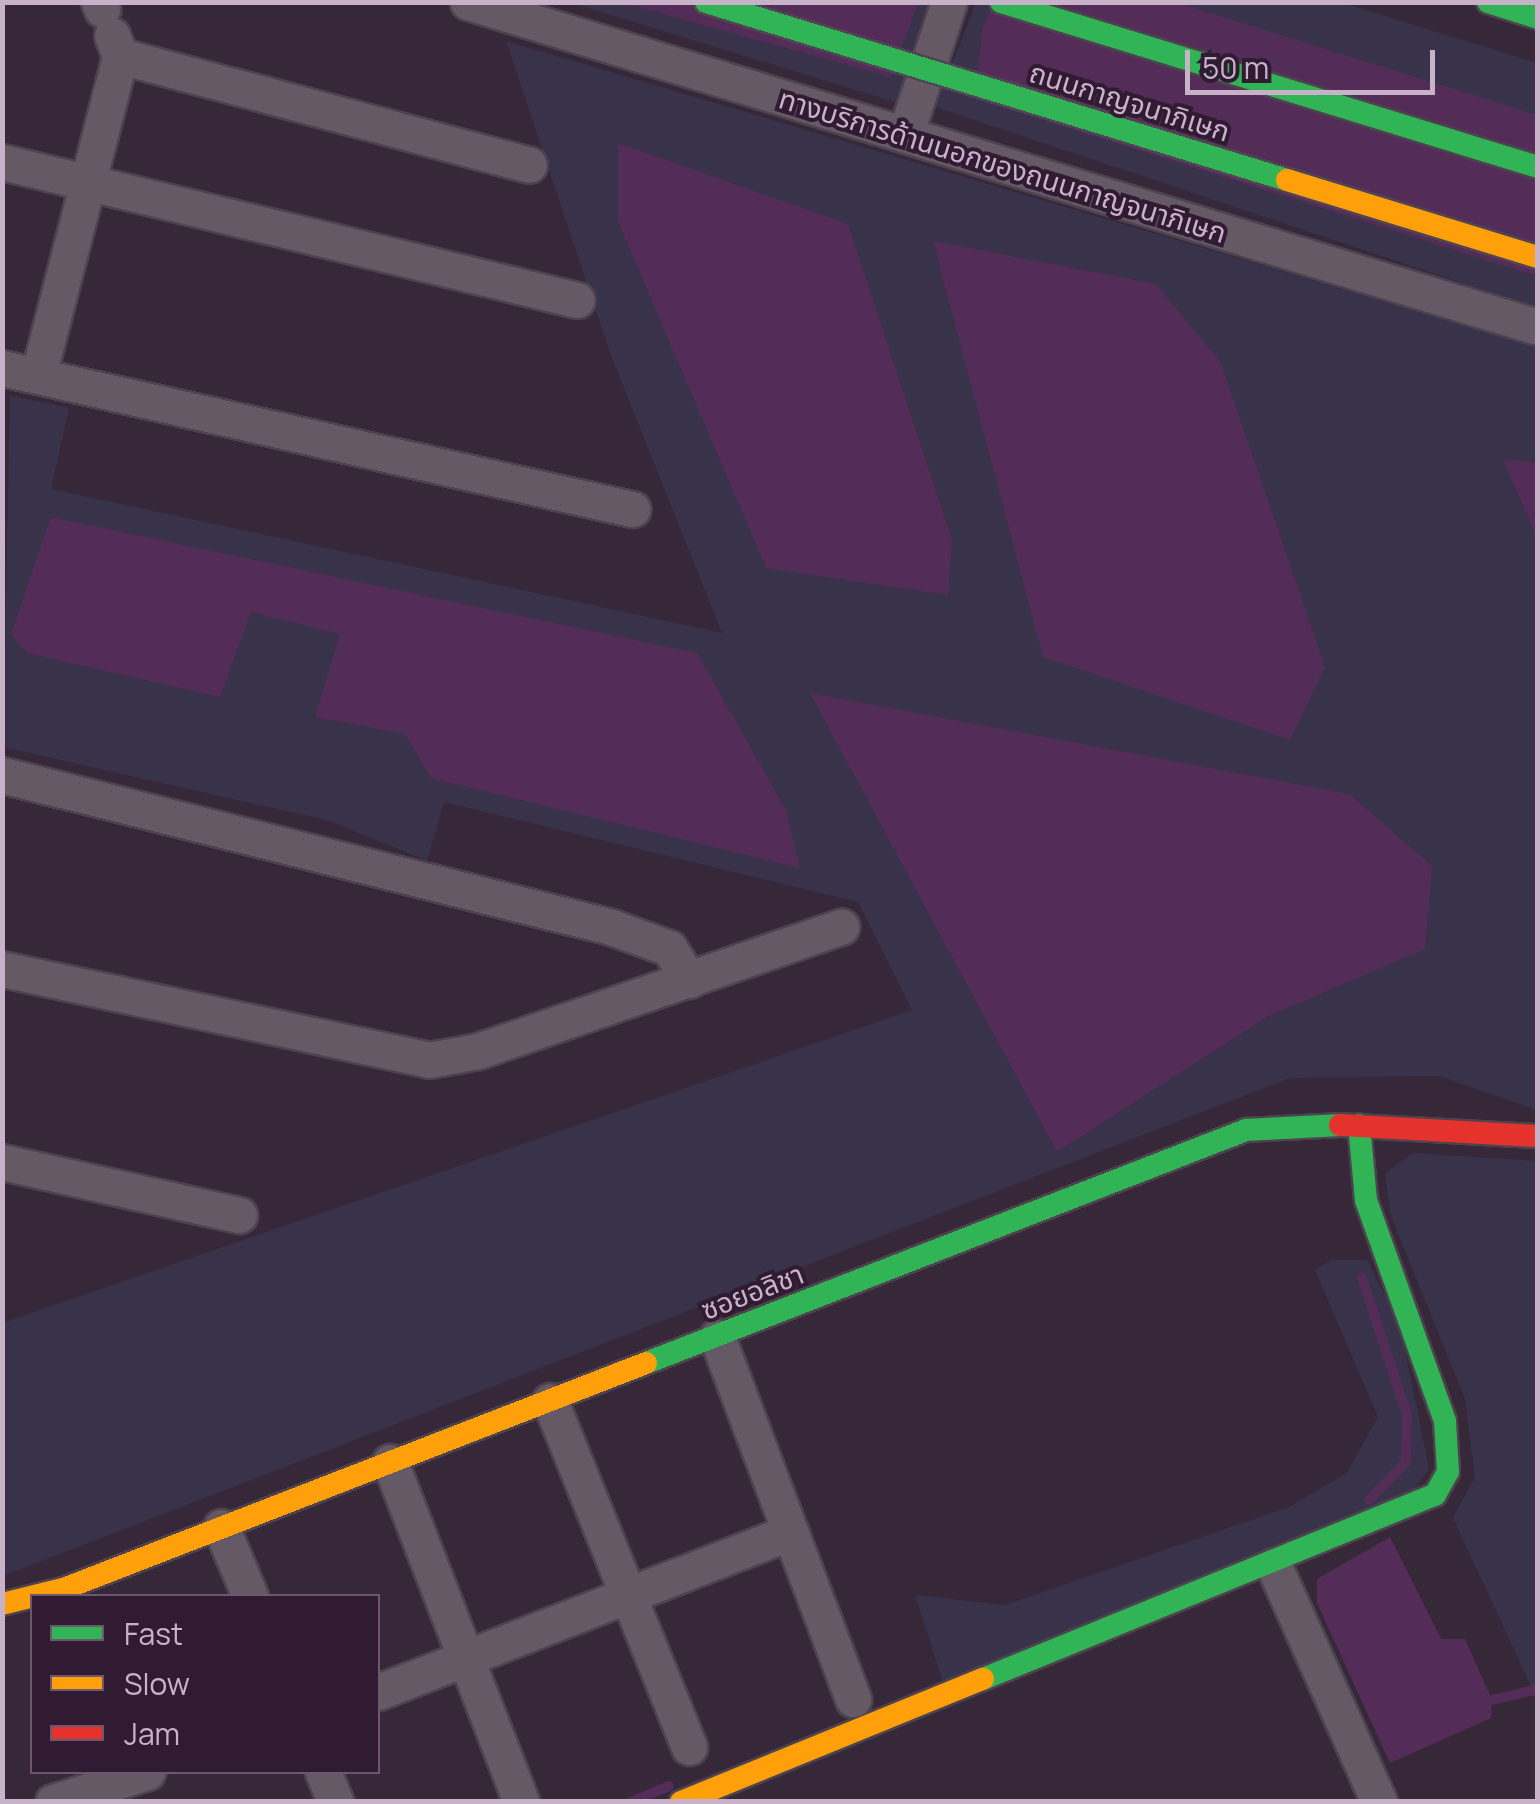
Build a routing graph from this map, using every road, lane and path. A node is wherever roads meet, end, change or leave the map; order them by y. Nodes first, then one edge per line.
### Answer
1 (468, 2) edge
2 (706, 2) edge
3 (950, 2) edge
4 (1001, 2) edge
5 (1488, 2) edge
6 (1538, 18) edge
7 (108, 25) edge
8 (906, 135) junction
9 (2, 162) edge
10 (529, 165) dead end
11 (1538, 168) edge
12 (84, 181) junction
13 (1538, 258) edge
14 (577, 300) dead end
15 (1538, 327) edge
16 (2, 368) edge
17 (38, 376) junction
18 (632, 509) dead end
19 (2, 776) edge
20 (841, 926) dead end
21 (2, 970) edge
22 (689, 980) junction
23 (1359, 1125) junction
24 (1538, 1136) edge
25 (2, 1162) edge
26 (239, 1215) dead end
27 (717, 1336) junction
28 (550, 1401) junction
29 (390, 1462) junction
30 (221, 1528) junction
31 (790, 1532) junction
32 (1274, 1566) junction
33 (68, 1592) edge
34 (249, 1594) edge
35 (628, 1595) junction
36 (30, 1599) edge
37 (2, 1604) edge
38 (466, 1658) junction
39 (380, 1691) edge
40 (852, 1699) dead end
41 (688, 1747) dead end
42 (324, 1774) edge
43 (144, 1780) edge
44 (53, 1802) edge
45 (336, 1802) edge
46 (521, 1802) edge
47 (681, 1802) edge
48 (1379, 1802) edge

1 - 8 street, ทางบริการด้านนอกของถนนกาญจนาภิเษก
2 - 13 main road, ถนนกาญจนาภิเษก, bridge
3 - 8 street
4 - 11 main road, ถนนกาญจนาภิเษก
5 - 6 main road
7 - 10 street
7 - 12 street
8 - 15 street, ทางบริการด้านนอกของถนนกาญจนาภิเษก
9 - 12 street
12 - 14 street
12 - 17 street
16 - 17 street
17 - 18 street
19 - 22 street
20 - 22 street
21 - 22 street
23 - 24 main road, ซอยอลิชา
23 - 27 main road, ซอยอลิชา
23 - 32 main road
25 - 26 street
27 - 28 main road, ซอยอลิชา
27 - 31 street
28 - 29 main road, ซอยอลิชา
28 - 35 street
29 - 30 main road, ซอยอลิชา
29 - 38 street
30 - 33 main road, ซอยอลิชา
30 - 34 street
31 - 35 street
31 - 40 street
32 - 47 main road
32 - 48 street
35 - 38 street
35 - 41 street
36 - 37 main road, ซอยอลิชา
38 - 39 street
38 - 46 street
42 - 45 street
43 - 44 street

